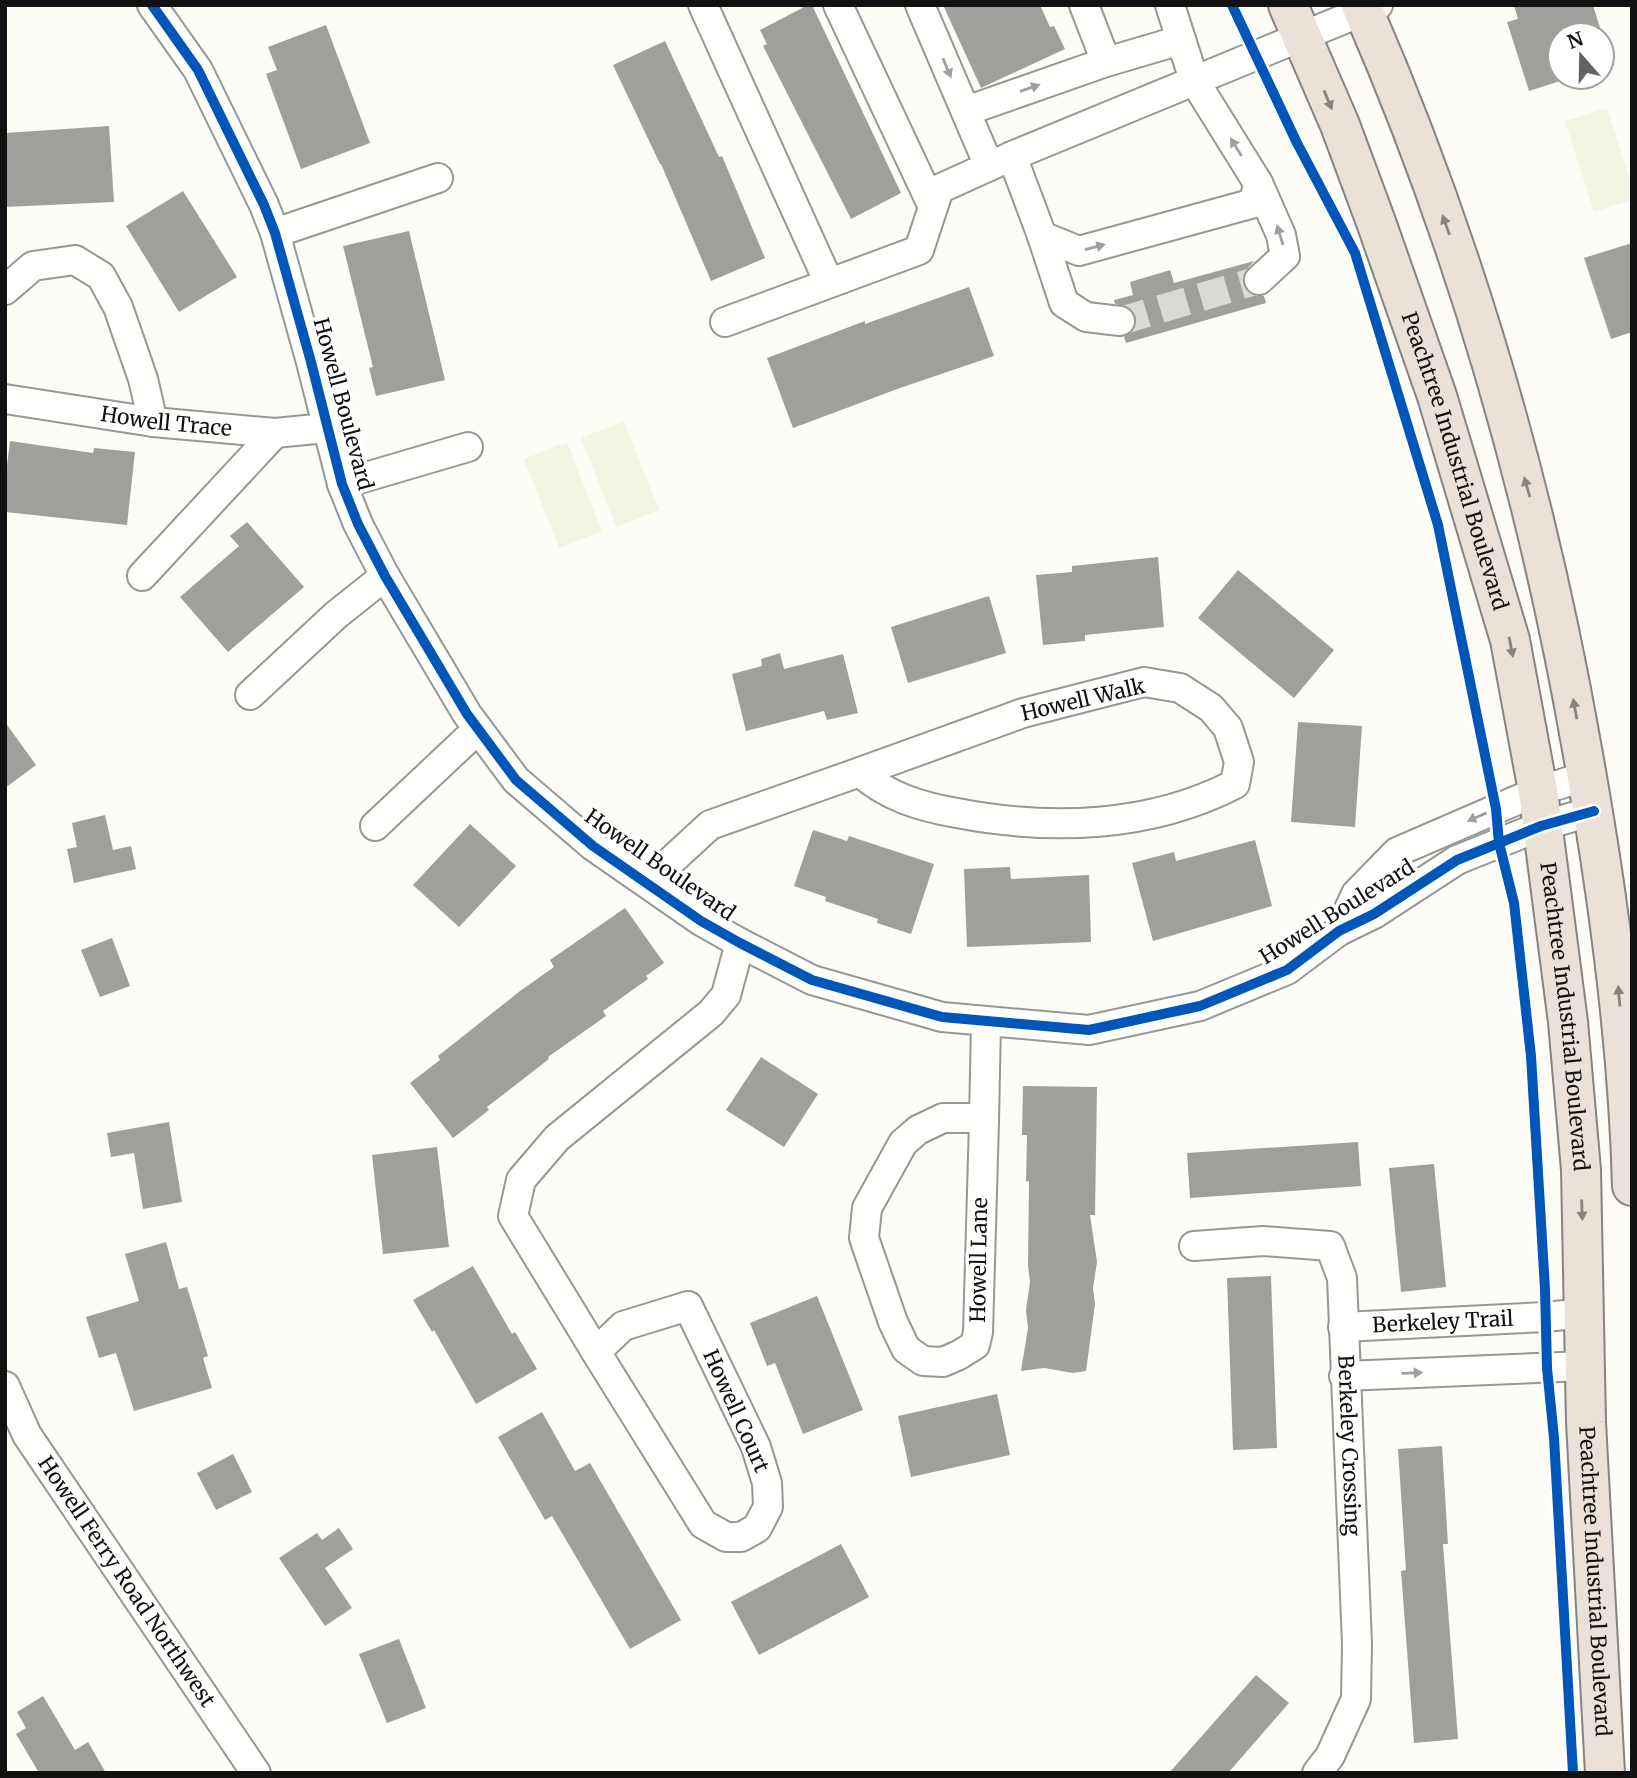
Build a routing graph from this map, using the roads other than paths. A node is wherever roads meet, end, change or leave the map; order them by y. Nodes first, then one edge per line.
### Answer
1 (152, 5) edge
2 (703, 5) edge
3 (838, 5) edge
4 (920, 5) edge
5 (1084, 5) edge
6 (1170, 5) edge
7 (1367, 7) edge
8 (1294, 21) edge
9 (1181, 40) junction
10 (1106, 62) junction
11 (1194, 80) junction
12 (966, 111) junction
13 (1000, 161) junction
14 (438, 178) dead end
15 (1258, 183) junction
16 (933, 207) junction
17 (275, 233) junction
18 (1042, 236) junction
19 (1259, 279) tunnel mouth
20 (829, 284) junction
21 (5, 290) edge
22 (1120, 321) tunnel mouth
23 (725, 322) dead end
24 (5, 400) edge
25 (153, 422) junction
26 (326, 428) junction
27 (275, 433) junction
28 (468, 447) dead end
29 (342, 484) junction
30 (142, 576) dead end
31 (385, 576) junction
32 (250, 695) dead end
33 (478, 729) junction
34 (860, 772) junction
35 (1591, 794) junction
36 (1540, 809) junction
37 (375, 826) dead end
38 (647, 883) junction
39 (1339, 931) junction
40 (740, 943) junction
41 (986, 1023) junction
42 (984, 1121) junction
43 (1632, 1186) edge
44 (1194, 1246) dead end
45 (1583, 1313) junction
46 (1343, 1327) junction
47 (596, 1352) junction
48 (1584, 1366) junction
49 (1344, 1376) junction
50 (5, 1386) edge
51 (256, 1773) edge
52 (1317, 1773) edge
53 (1605, 1773) edge

1 - 17 street, Howell Boulevard
2 - 20 street
3 - 16 street
4 -> 12 street
5 - 10 street
6 - 9 street
7 - 8 street
35 -> 7 highway
8 - 11 street
8 -> 36 highway, Peachtree Industrial Boulevard
9 - 10 street
9 - 11 street
12 -> 10 street
11 - 13 street
15 -> 11 street
12 - 13 street
13 - 16 street
13 - 18 street
14 - 17 street
18 -> 15 street
19 -> 15 street
16 - 20 street
17 - 26 street, Howell Boulevard
18 - 22 street
20 - 23 street
21 - 25 street
24 - 25 street, Howell Trace
25 - 27 street, Howell Trace
26 - 27 street, Howell Trace
26 - 29 street, Howell Boulevard
27 - 30 street
28 - 29 street
29 - 31 street, Howell Boulevard
31 - 32 street
31 - 33 street, Howell Boulevard
33 - 37 street
33 - 38 street, Howell Boulevard
34 - 34 street, Howell Walk
34 - 38 street, Howell Walk
35 - 36 street, Howell Boulevard
43 -> 35 highway
36 - 39 street, Howell Boulevard
36 -> 39 street, Howell Boulevard
36 -> 45 highway, Peachtree Industrial Boulevard
38 - 40 street, Howell Boulevard
39 - 41 street, Howell Boulevard
40 - 41 street, Howell Boulevard
40 - 47 street, Howell Court
41 - 42 street, Howell Lane
42 - 42 street, Howell Lane
44 - 46 street, Berkeley Crossing
45 - 46 street, Berkeley Trail
45 - 48 highway, Peachtree Industrial Boulevard
46 - 49 street, Berkeley Crossing
47 - 47 street, Howell Court
49 -> 48 street
48 - 53 highway, Peachtree Industrial Boulevard
49 - 52 street, Berkeley Crossing
50 - 51 street, Howell Ferry Road Northwest

